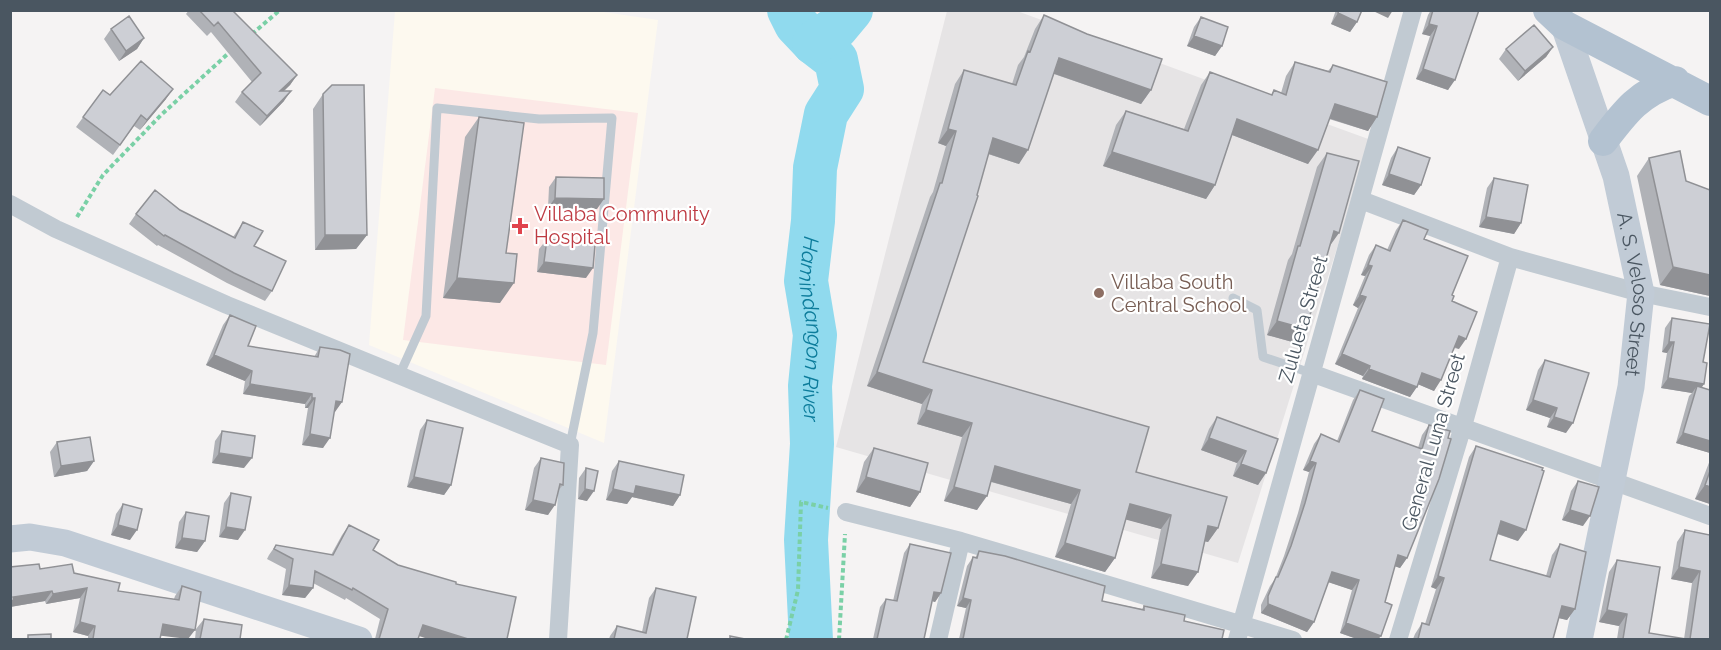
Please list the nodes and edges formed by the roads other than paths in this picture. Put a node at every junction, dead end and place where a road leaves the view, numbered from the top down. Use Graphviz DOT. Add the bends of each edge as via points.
graph roads {
  1 [pos="1413,10"];
  2 [pos="1556,18"];
  3 [pos="1675,81"];
  4 [pos="1710,101"];
  5 [pos="1603,141"];
  6 [pos="1361,200"];
  7 [pos="10,204"];
  8 [pos="1509,257"];
  9 [pos="1641,293"];
  10 [pos="1233,298"];
  11 [pos="1710,308"];
  12 [pos="1311,373"];
  13 [pos="399,376"];
  14 [pos="1463,426"];
  15 [pos="570,445"];
  16 [pos="1612,481"];
  17 [pos="839,511"];
  18 [pos="1710,516"];
  19 [pos="10,539"];
  20 [pos="961,541"];
  21 [pos="1239,632"];
  22 [pos="358,639"];
  23 [pos="558,639"];
  24 [pos="938,639"];
  25 [pos="1293,639"];
  26 [pos="1398,639"];
  27 [pos="1579,639"];
  1 -- 6 [label="street, Zulueta Street"];
  2 -- 3 [label="main road"];
  2 -- 5 [label="street, A. S. Veloso Street"];
  3 -- 4 [label="main road"];
  3 -- 5 [label="main road" via="1654,88 1625,112"];
  5 -- 9 [label="street, A. S. Veloso Street" via="1616,176"];
  6 -- 8 [label="street"];
  6 -- 12 [label="street, Zulueta Street"];
  7 -- 13 [label="street" via="227,305"];
  8 -- 9 [label="street"];
  8 -- 14 [label="street, General Luna Street"];
  9 -- 11 [label="street"];
  9 -- 16 [label="street, A. S. Veloso Street" via="1631,387"];
  10 -- 12 [label="lane" via="1257,310 1263,357"];
  12 -- 14 [label="street"];
  12 -- 21 [label="street, Zulueta Street"];
  13 -- 15 [label="street"];
  13 -- 15 [label="lane" via="426,316 437,108 539,119 612,118 593,333"];
  14 -- 16 [label="street"];
  14 -- 26 [label="street, General Luna Street"];
  15 -- 23 [label="street"];
  16 -- 18 [label="street"];
  16 -- 27 [label="street, A. S. Veloso Street"];
  17 -- 20 [label="street"];
  19 -- 22 [label="street" via="30,537 65,543"];
  20 -- 21 [label="street"];
  20 -- 24 [label="street"];
  21 -- 25 [label="street"];
}
